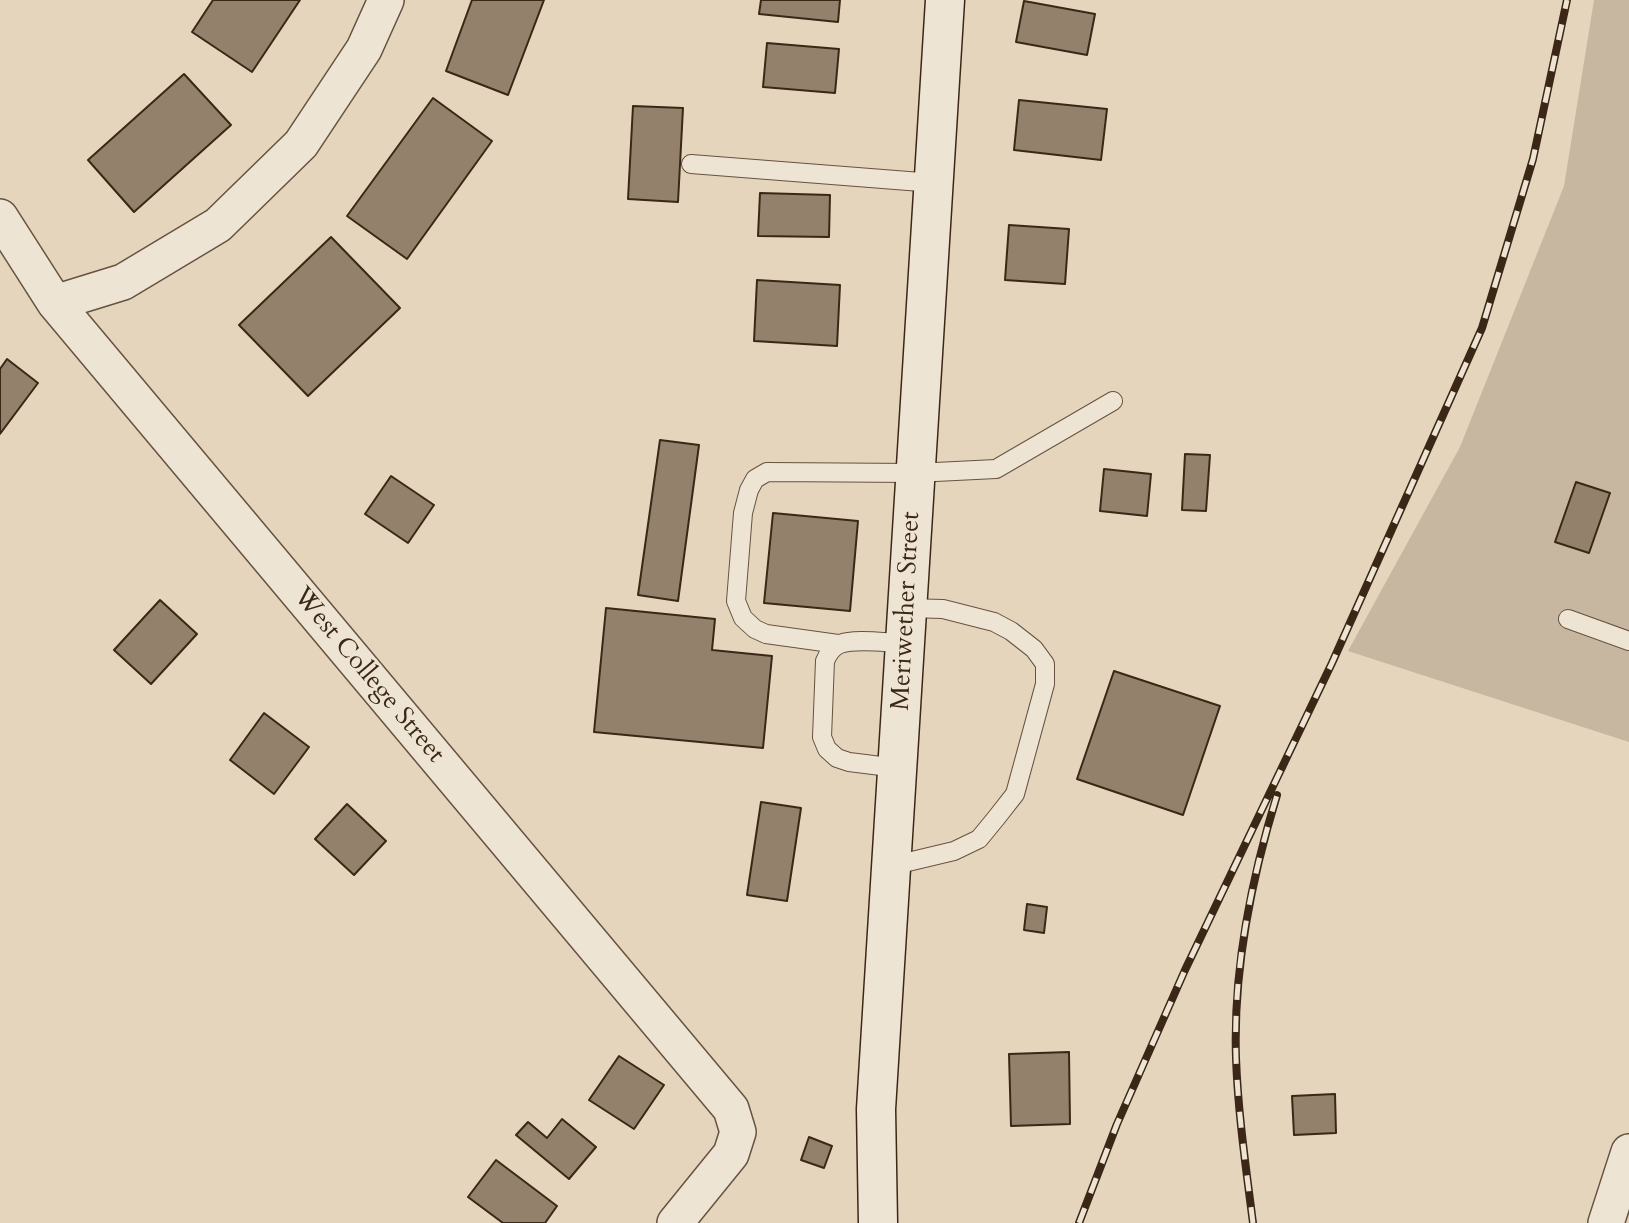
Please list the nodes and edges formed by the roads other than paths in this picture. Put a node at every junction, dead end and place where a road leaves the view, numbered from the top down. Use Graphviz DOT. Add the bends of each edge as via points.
graph roads {
  1 [pos="386,0"];
  2 [pos="945,0"];
  3 [pos="691,164"];
  4 [pos="934,183"];
  5 [pos="0,219"];
  6 [pos="55,303"];
  7 [pos="1113,401"];
  8 [pos="915,473"];
  9 [pos="1569,619"];
  10 [pos="906,626"];
  11 [pos="1629,641"];
  12 [pos="838,644"];
  13 [pos="897,768"];
  14 [pos="891,866"];
  15 [pos="1629,1152"];
  16 [pos="675,1223"];
  17 [pos="878,1223"];
  18 [pos="1606,1223"];
  1 -- 6 [label="street" via="364,49 301,144 218,225 123,282"];
  2 -- 4 [label="street, Meriwether Street"];
  3 -- 4 [label="lane"];
  4 -- 8 [label="street, Meriwether Street"];
  5 -- 6 [label="street, West College Street"];
  6 -- 16 [label="street, West College Street" via="731,1109 738,1132 731,1154"];
  7 -- 8 [label="lane" via="996,469"];
  8 -- 10 [label="street, Meriwether Street"];
  8 -- 12 [label="lane" via="768,472 749,489 736,601 743,618 766,634"];
  9 -- 11 [label="lane"];
  10 -- 12 [label="lane"];
  10 -- 13 [label="street, Meriwether Street"];
  10 -- 14 [label="lane" via="943,609 994,622 1034,649 1045,664 1045,684 1014,794 979,839 954,852"];
  12 -- 13 [label="lane" via="825,661 822,737 827,749 849,762"];
  13 -- 14 [label="street, Meriwether Street"];
  14 -- 17 [label="street, Meriwether Street" via="876,1109"];
  15 -- 18 [label="street"];
}
